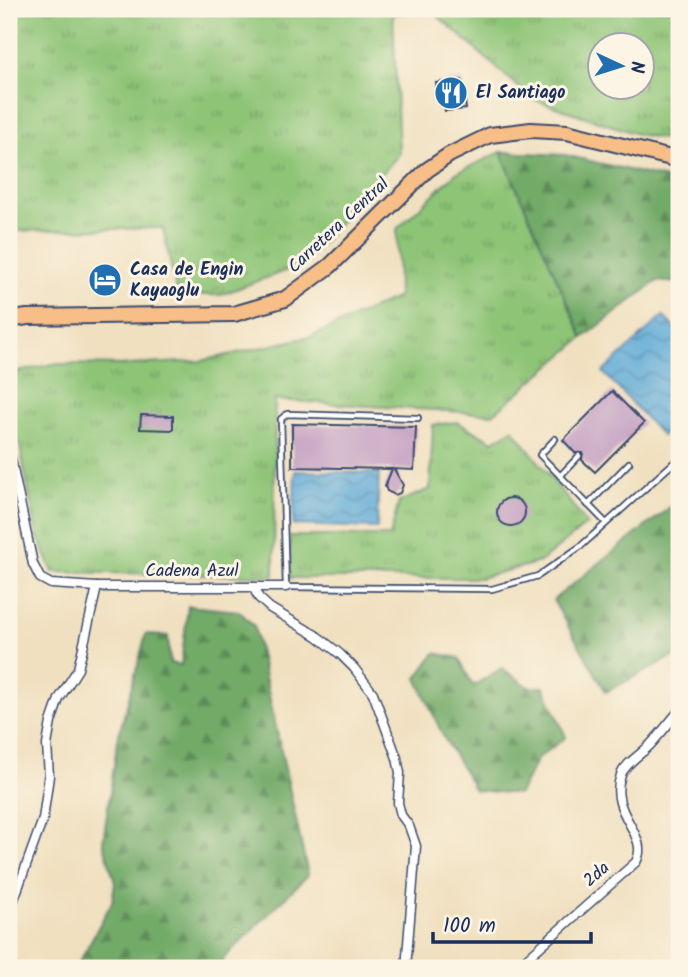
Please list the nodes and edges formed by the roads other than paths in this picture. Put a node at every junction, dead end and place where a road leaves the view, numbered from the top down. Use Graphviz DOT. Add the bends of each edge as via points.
graph roads {
  1 [pos="679,160"];
  2 [pos="9,320"];
  3 [pos="418,418"];
  4 [pos="555,439"];
  5 [pos="9,450"];
  6 [pos="579,456"];
  7 [pos="679,458"];
  8 [pos="629,463"];
  9 [pos="560,476"];
  10 [pos="588,505"];
  11 [pos="606,523"];
  12 [pos="97,587"];
  13 [pos="253,587"];
  14 [pos="286,587"];
  15 [pos="679,711"];
  16 [pos="9,913"];
  17 [pos="406,968"];
  18 [pos="516,968"];
  1 -- 2 [label="main road, Carretera Central" via="567,132 490,135 427,170 330,266 285,299 234,314"];
  3 -- 14 [label="lane" via="287,414 281,419"];
  4 -- 9 [label="lane" via="540,455"];
  5 -- 12 [label="street, Cadena Azul" via="33,565 40,578 51,584"];
  6 -- 9 [label="lane"];
  7 -- 11 [label="lane"];
  8 -- 10 [label="lane"];
  9 -- 10 [label="lane"];
  10 -- 11 [label="lane"];
  11 -- 14 [label="lane" via="538,576 492,589"];
  12 -- 13 [label="street, Cadena Azul"];
  12 -- 16 [label="street" via="78,668 51,722 43,819"];
  13 -- 14 [label="street, Cadena Azul"];
  13 -- 17 [label="street" via="270,608 340,654 373,692 397,758 401,815 416,846"];
  15 -- 18 [label="street, 2da" via="622,772 617,789 619,806 638,841 636,862"];
}
